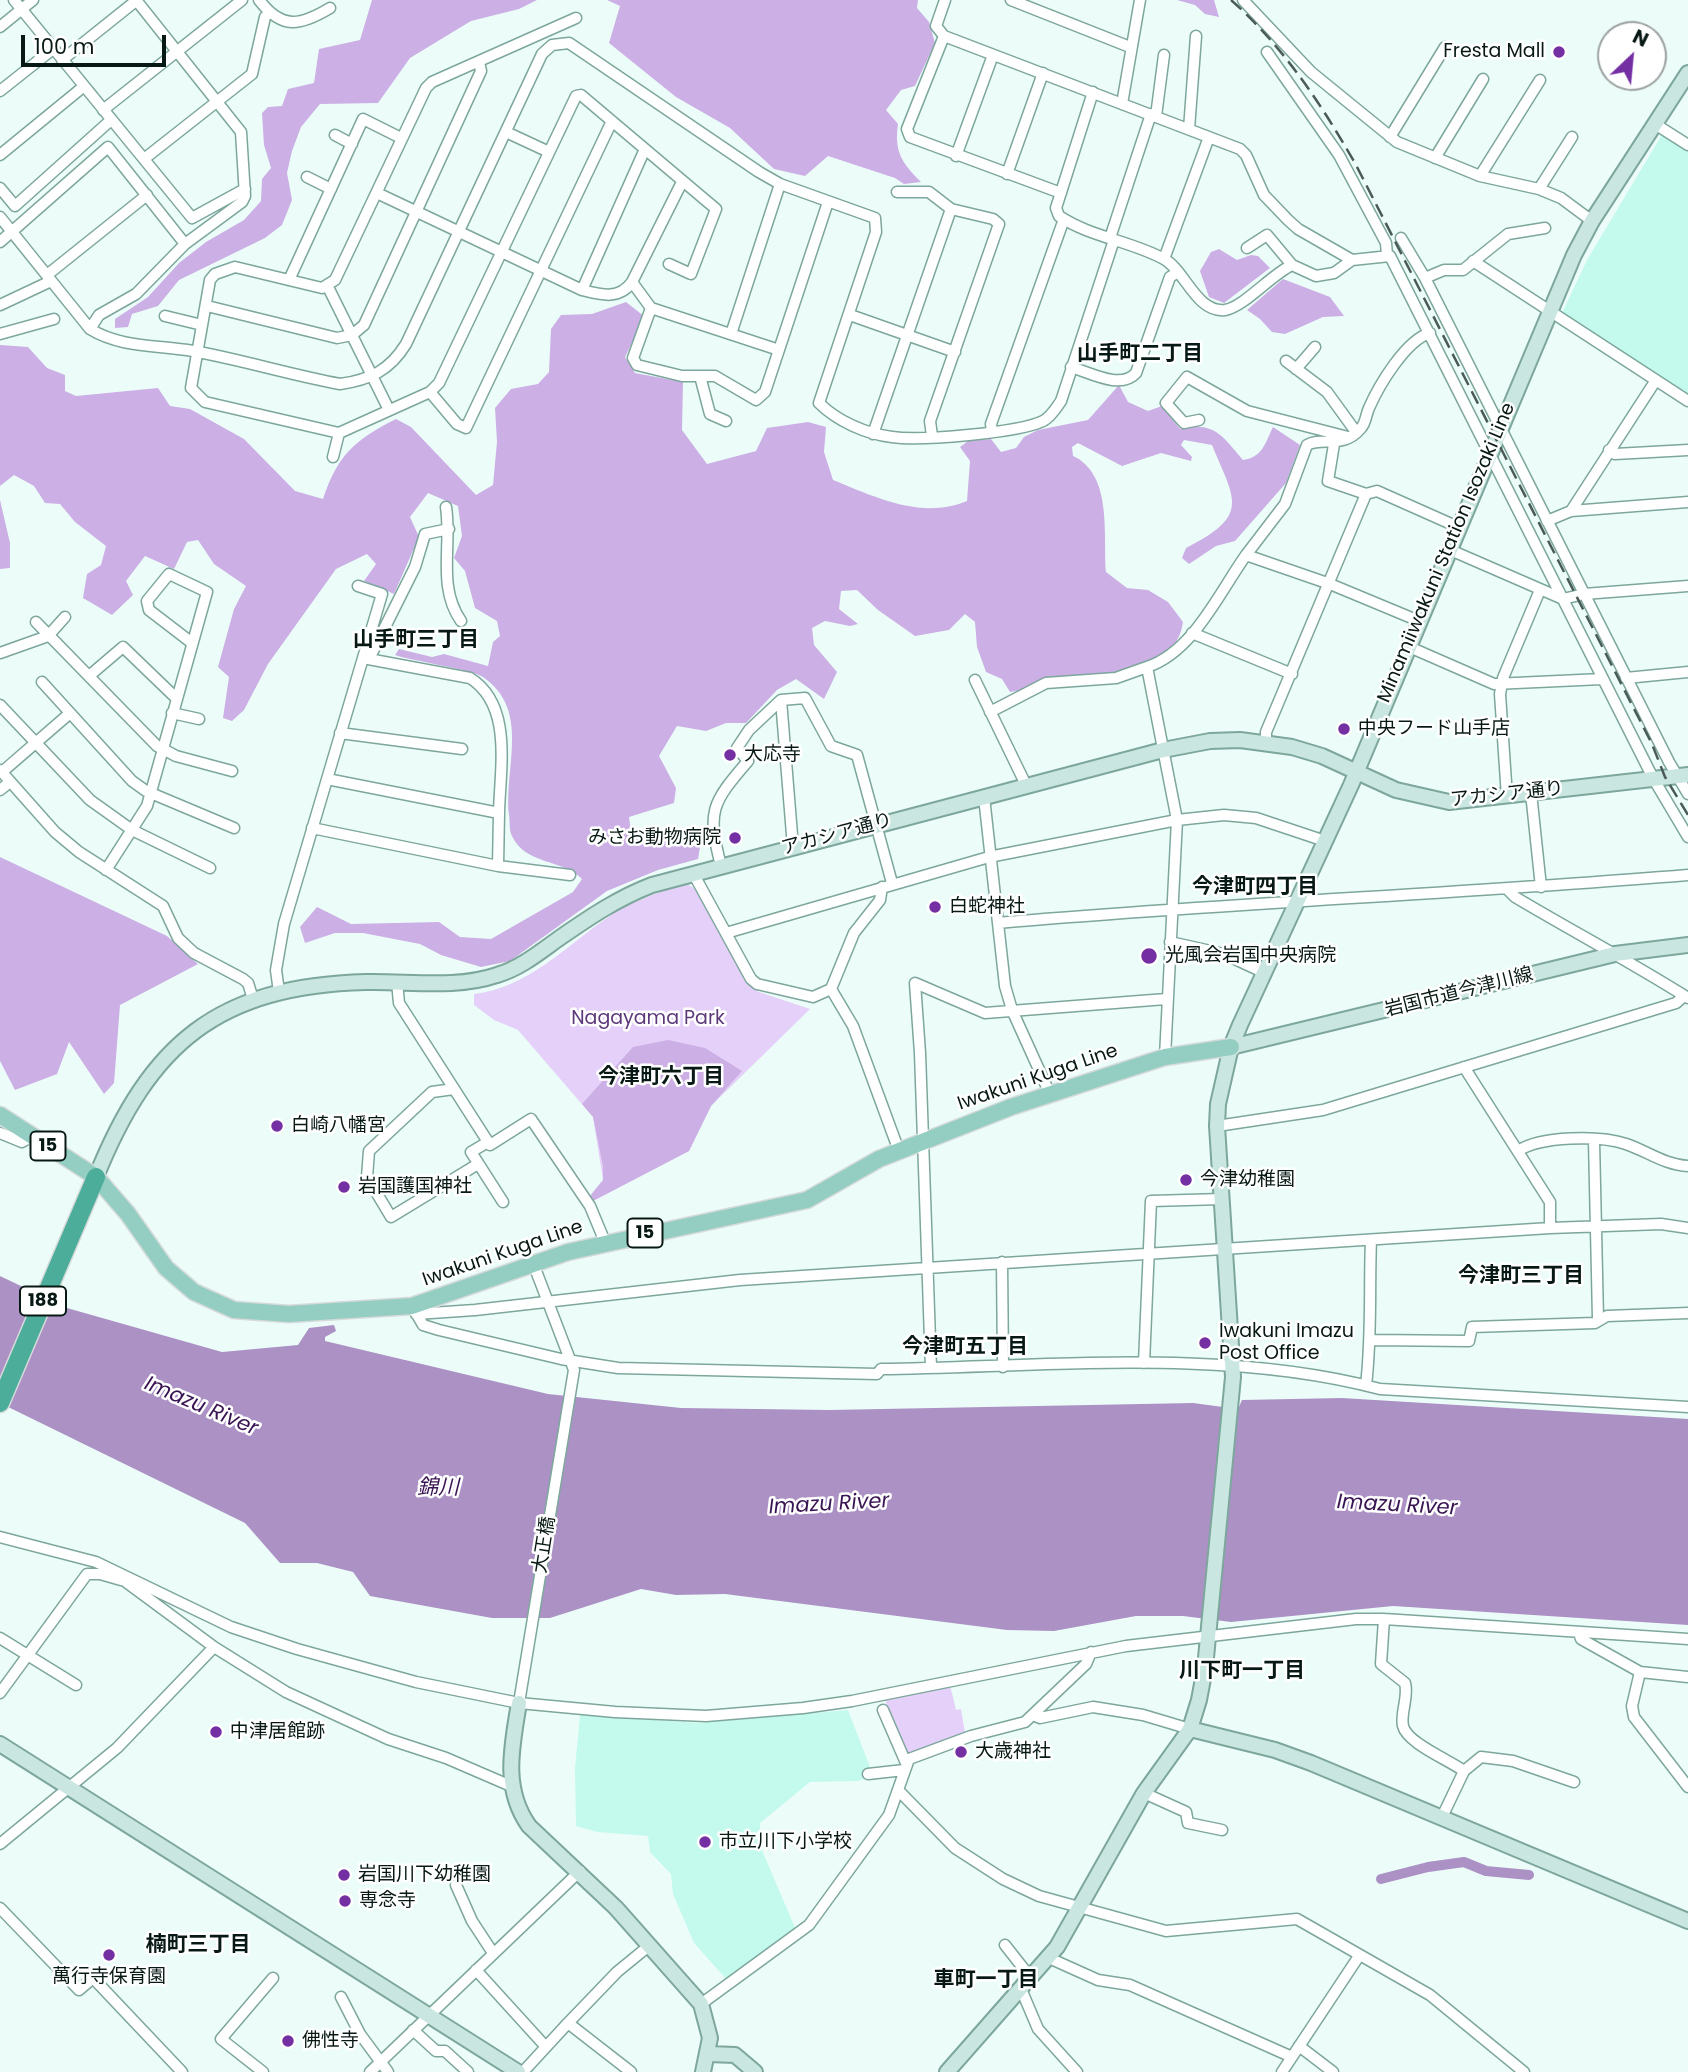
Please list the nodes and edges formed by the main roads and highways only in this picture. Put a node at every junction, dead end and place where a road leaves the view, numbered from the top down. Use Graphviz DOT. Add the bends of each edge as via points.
graph roads {
  1 [pos="1231,1047"];
  2 [pos="0,1115"];
  3 [pos="96,1177"];
  4 [pos="0,1403"];
  1 -- 3 [label="main road, Iwakuni Kuga Line / 15" via="1165,1057 1050,1094 898,1152 807,1200 605,1242 533,1263 414,1310 254,1314 217,1304 176,1279"];
  2 -- 3 [label="main road, Iwakuni Kuga Line / 15"];
  3 -- 4 [label="highway, 188"];
}
